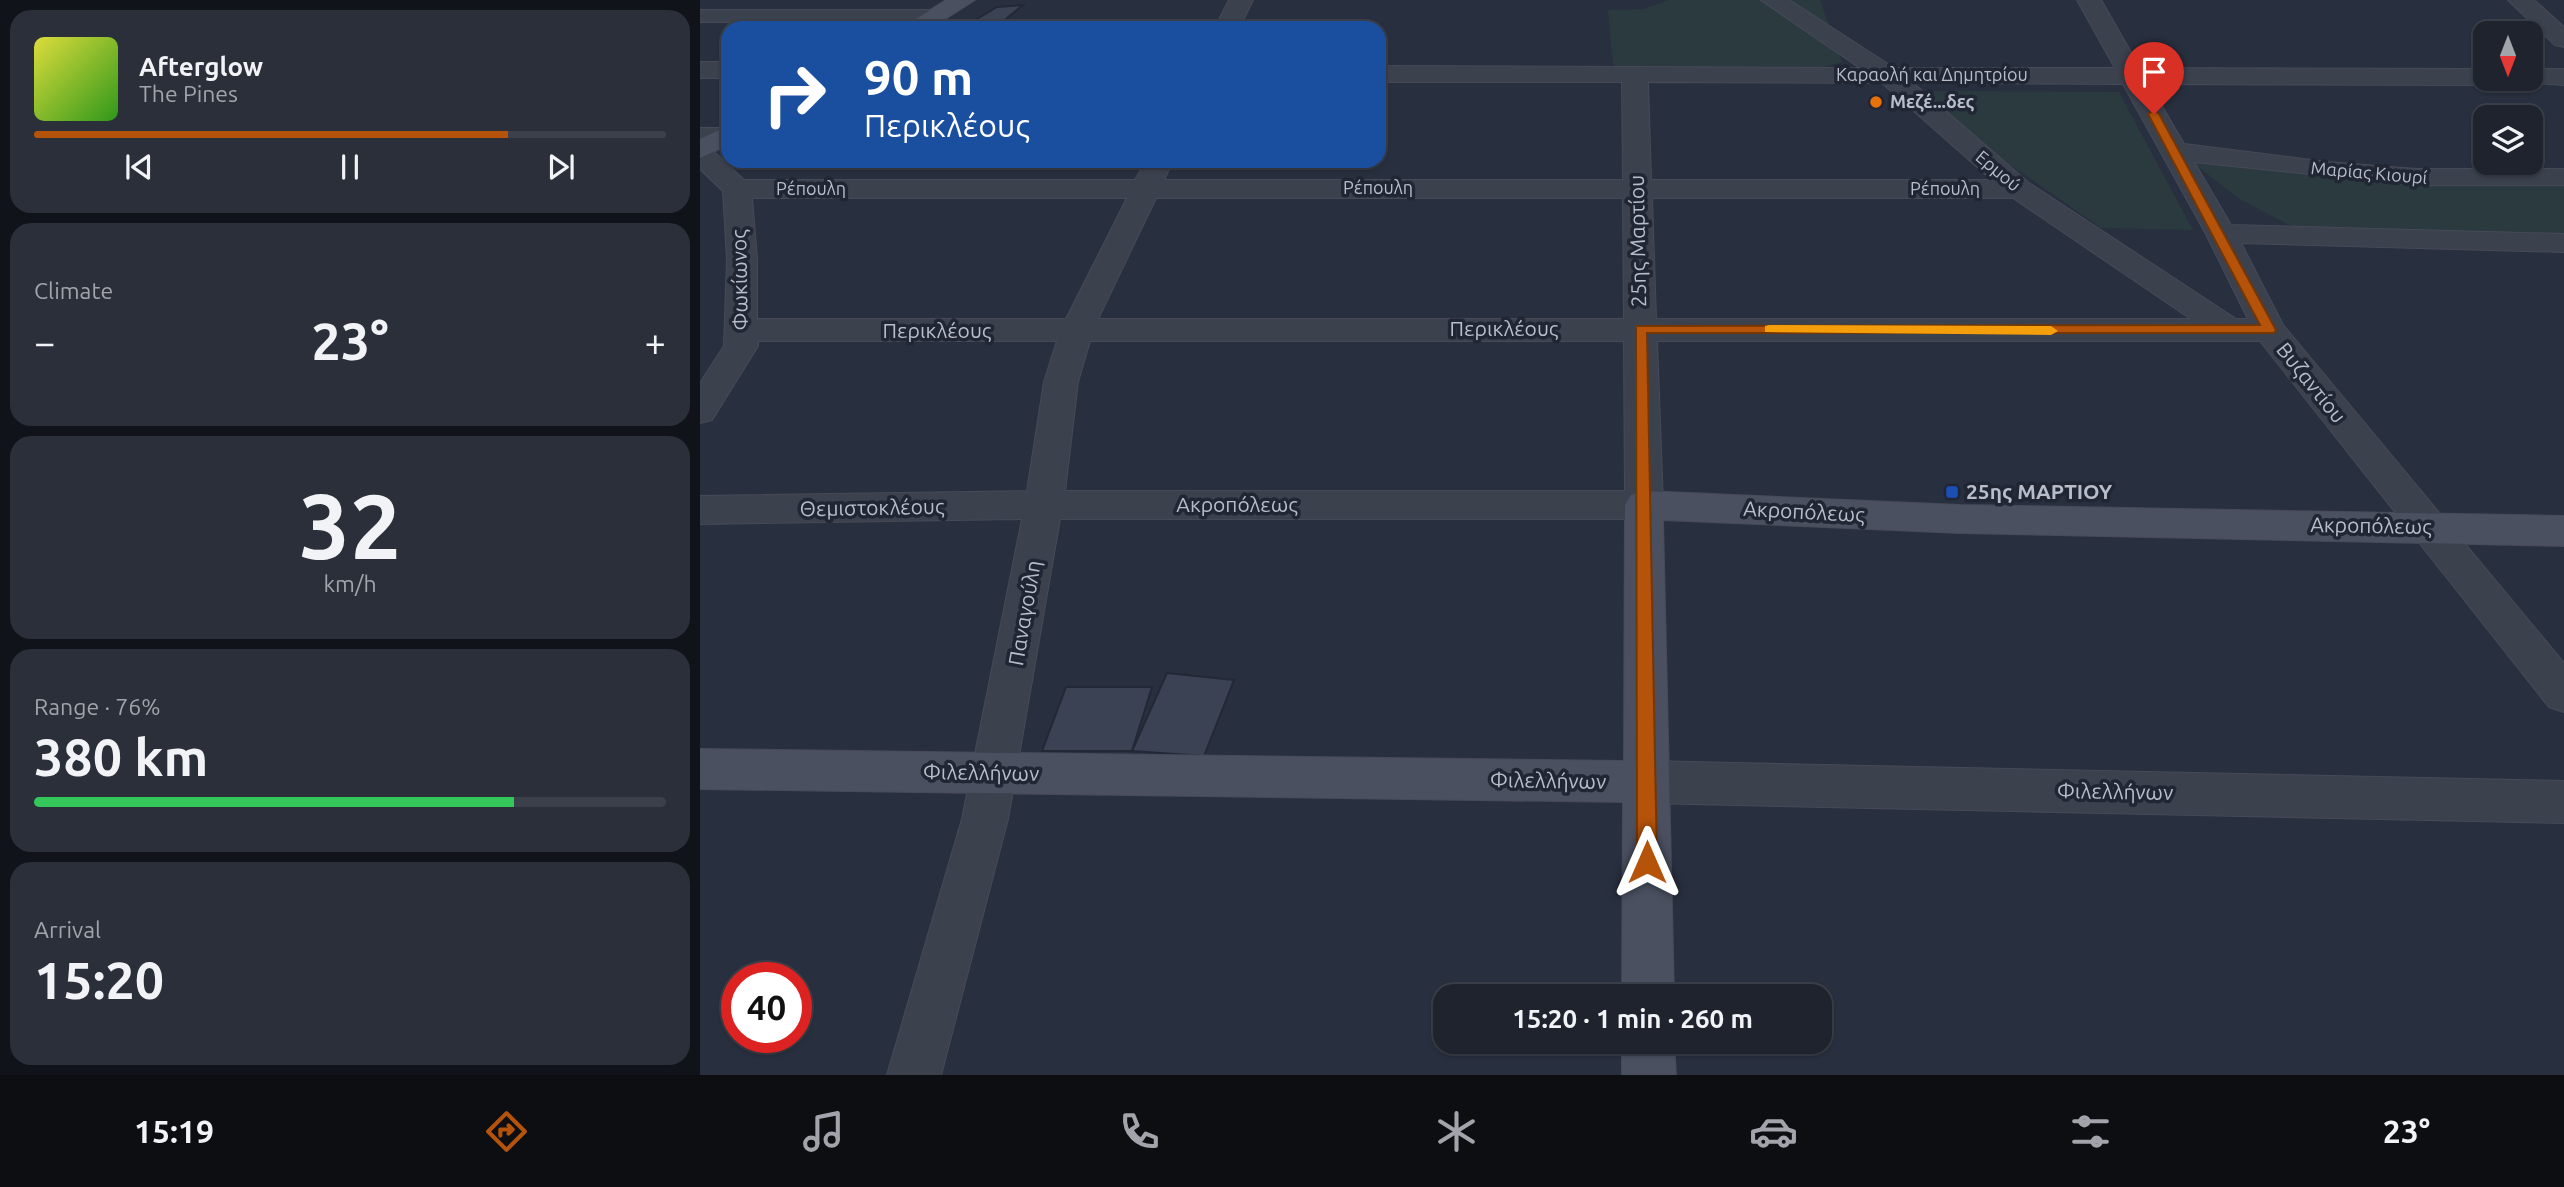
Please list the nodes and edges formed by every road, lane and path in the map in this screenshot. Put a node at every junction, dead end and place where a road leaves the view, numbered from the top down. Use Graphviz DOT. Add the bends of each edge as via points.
graph roads {
  1 [pos="963,0"];
  2 [pos="1241,0"];
  3 [pos="1773,0"];
  4 [pos="2089,0"];
  5 [pos="2520,0"];
  6 [pos="700,16"];
  7 [pos="888,21"];
  8 [pos="927,21"];
  9 [pos="1230,21"];
  10 [pos="2564,40"];
  11 [pos="700,70"];
  12 [pos="721,70"];
  13 [pos="1386,74"];
  14 [pos="1635,75"];
  15 [pos="1888,75"];
  16 [pos="2133,76"];
  17 [pos="2473,77"];
  18 [pos="2543,77"];
  19 [pos="2564,77"];
  20 [pos="700,134"];
  21 [pos="721,134"];
  22 [pos="721,138"];
  23 [pos="2175,151"];
  24 [pos="700,152"];
  25 [pos="1153,174"];
  26 [pos="2564,177"];
  27 [pos="1637,188"];
  28 [pos="737,190"];
  29 [pos="2018,190"];
  30 [pos="2221,234"];
  31 [pos="2564,243"];
  32 [pos="1640,329"];
  33 [pos="740,330"];
  34 [pos="2269,330"];
  35 [pos="1076,332"];
  36 [pos="2232,332"];
  37 [pos="702,407"];
  38 [pos="1044,505"];
  39 [pos="1644,505"];
  40 [pos="700,510"];
  41 [pos="2431,527"];
  42 [pos="2564,531"];
  43 [pos="2564,694"];
  44 [pos="700,769"];
  45 [pos="1646,782"];
  46 [pos="990,796"];
  47 [pos="2564,802"];
  48 [pos="1648,984"];
  49 [pos="1648,1054"];
  50 [pos="914,1075"];
  51 [pos="1649,1075"];
  1 -- 8 [label="street"];
  2 -- 9 [label="street"];
  3 -- 15 [label="street, Ερμού"];
  4 -- 16 [label="street, Βυζαντίου"];
  5 -- 10 [label="street"];
  6 -- 7 [label="lane"];
  11 -- 12 [label="street"];
  13 -- 14 [label="street, Καραολή και Δημητρίου"];
  14 -- 15 [label="street, Καραολή και Δημητρίου"];
  14 -- 27 [label="street, 25ης Μαρτίου"];
  15 -- 16 [label="street, Καραολή και Δημητρίου"];
  15 -- 29 [label="street, Ερμού"];
  16 -- 17 [label="street, Καραολή και Δημητρίου"];
  16 -- 23 [label="street, Βυζαντίου"];
  18 -- 19 [label="street"];
  20 -- 21 [label="lane"];
  22 -- 24 [label="street"];
  23 -- 26 [label="street, Μαρίας Κιουρί" via="2416,177"];
  23 -- 30 [label="street, Βυζαντίου"];
  24 -- 28 [label="street"];
  25 -- 27 [label="street, Ρέπουλη"];
  25 -- 28 [label="street, Ρέπουλη"];
  25 -- 35 [label="street, Παναγούλη"];
  27 -- 29 [label="street, Ρέπουλη"];
  27 -- 32 [label="street, 25ης Μαρτίου"];
  28 -- 33 [label="street, Φωκίωνος" via="742,259"];
  29 -- 36 [label="street, Ερμού"];
  30 -- 31 [label="street"];
  30 -- 34 [label="street, Βυζαντίου"];
  32 -- 35 [label="street, Περικλέους"];
  32 -- 36 [label="street, Περικλέους"];
  32 -- 39 [label="street, 25ης Μαρτίου"];
  33 -- 35 [label="street, Περικλέους"];
  33 -- 37 [label="street, Φωκίωνος" via="741,346"];
  34 -- 36 [label="street, Περικλέους"];
  34 -- 41 [label="street, Βυζαντίου"];
  35 -- 38 [label="street, Παναγούλη" via="1061,382"];
  38 -- 39 [label="street, Ακροπόλεως"];
  38 -- 40 [label="street, Θεμιστοκλέους"];
  38 -- 46 [label="street, Παναγούλη"];
  39 -- 41 [label="street, Ακροπόλεως" via="1960,519"];
  39 -- 45 [label="street, 25ης Μαρτίου"];
  41 -- 42 [label="street, Ακροπόλεως"];
  41 -- 43 [label="street, Βυζαντίου"];
  44 -- 46 [label="street, Φιλελλήνων"];
  45 -- 46 [label="street, Φιλελλήνων"];
  45 -- 47 [label="street, Φιλελλήνων"];
  45 -- 48 [label="street, 25ης Μαρτίου"];
  46 -- 50 [label="street, Παναγούλη"];
  49 -- 51 [label="street"];
}
